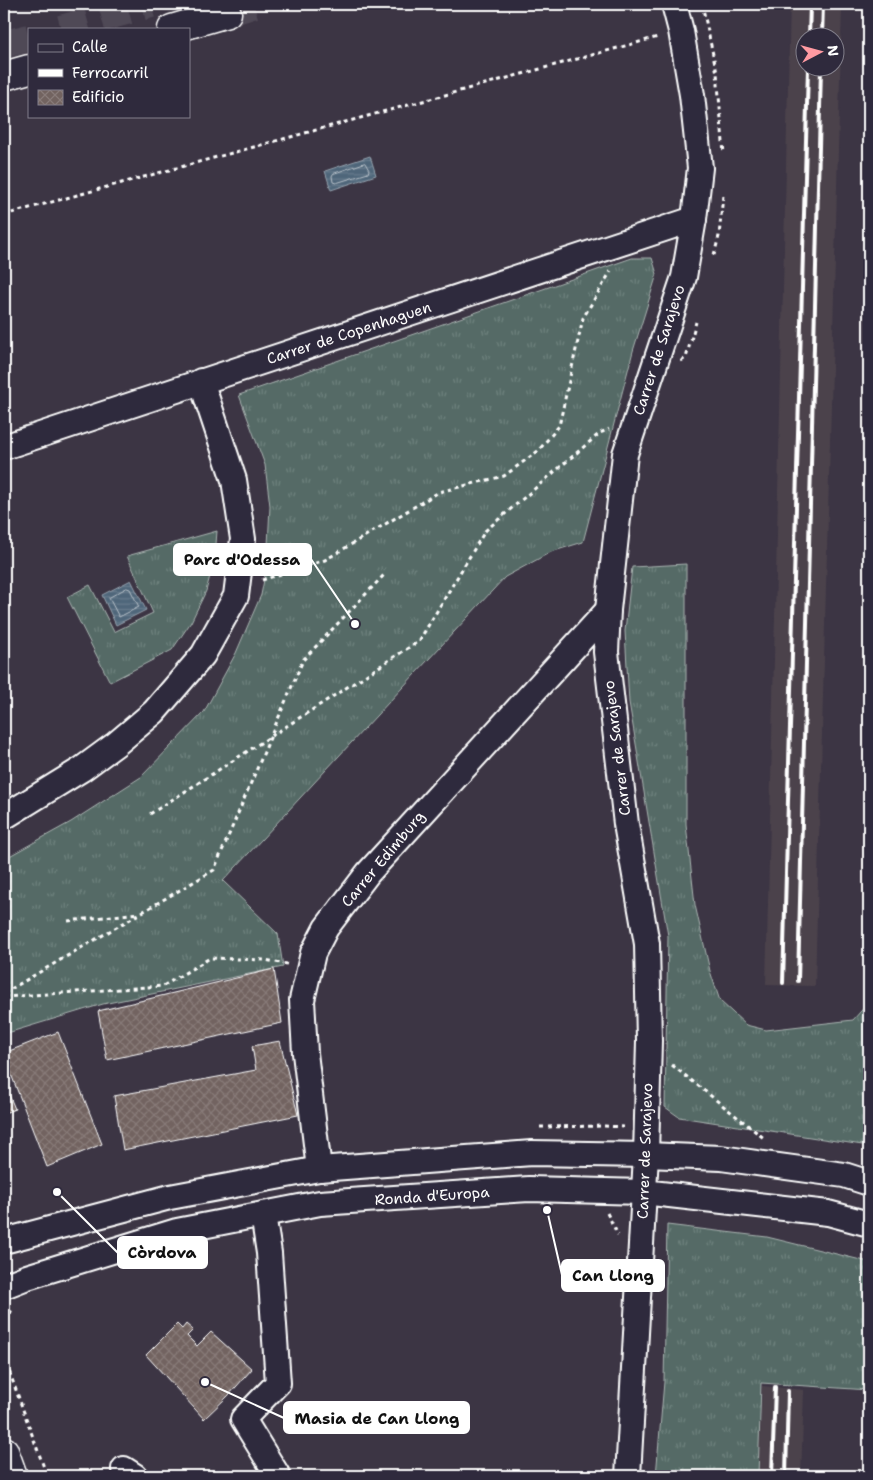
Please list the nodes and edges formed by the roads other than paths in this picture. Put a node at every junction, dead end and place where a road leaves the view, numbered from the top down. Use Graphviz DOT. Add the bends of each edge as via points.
graph roads {
  1 [pos="674,4"];
  2 [pos="227,13"];
  3 [pos="175,28"];
  4 [pos="28,69"];
  5 [pos="4,76"];
  6 [pos="694,219"];
  7 [pos="201,382"];
  8 [pos="4,447"];
  9 [pos="608,610"];
  10 [pos="4,817"];
  11 [pos="646,1154"];
  12 [pos="319,1169"];
  13 [pos="869,1183"];
  14 [pos="643,1192"];
  15 [pos="263,1214"];
  16 [pos="869,1224"];
  17 [pos="4,1241"];
  18 [pos="4,1286"];
  19 [pos="4,1451"];
  20 [pos="13,1476"];
  21 [pos="278,1476"];
  22 [pos="628,1476"];
  1 -- 6 [label="street, Carrer de Sarajevo" via="692,95 700,168"];
  2 -- 3 [label="main road"];
  4 -- 5 [label="main road"];
  6 -- 7 [label="street, Carrer de Copenhaguen"];
  6 -- 9 [label="street, Carrer de Sarajevo" via="684,277 625,454"];
  7 -- 8 [label="street, Carrer de Copenhaguen"];
  7 -- 10 [label="street" via="234,480 243,539 236,596 204,655 154,712 82,769"];
  9 -- 11 [label="street, Carrer de Sarajevo" via="606,652 626,824 647,944"];
  9 -- 12 [label="street, Carrer Edimburg" via="368,873 326,928 313,953 302,1000"];
  11 -- 12 [label="street" via="532,1153"];
  11 -- 13 [label="street" via="721,1158 844,1176"];
  11 -- 14 [label="street, Carrer de Sarajevo"];
  12 -- 17 [label="street" via="170,1197"];
  14 -- 15 [label="street, Ronda d'Europa" via="529,1189 320,1203"];
  14 -- 16 [label="street, Ronda d'Europa" via="828,1213"];
  14 -- 22 [label="street, Carrer de Sarajevo"];
  15 -- 18 [label="street, Ronda d'Europa" via="177,1231"];
  15 -- 21 [label="street" via="269,1253 278,1383 243,1419"];
  19 -- 20 [label="main road"];
}
